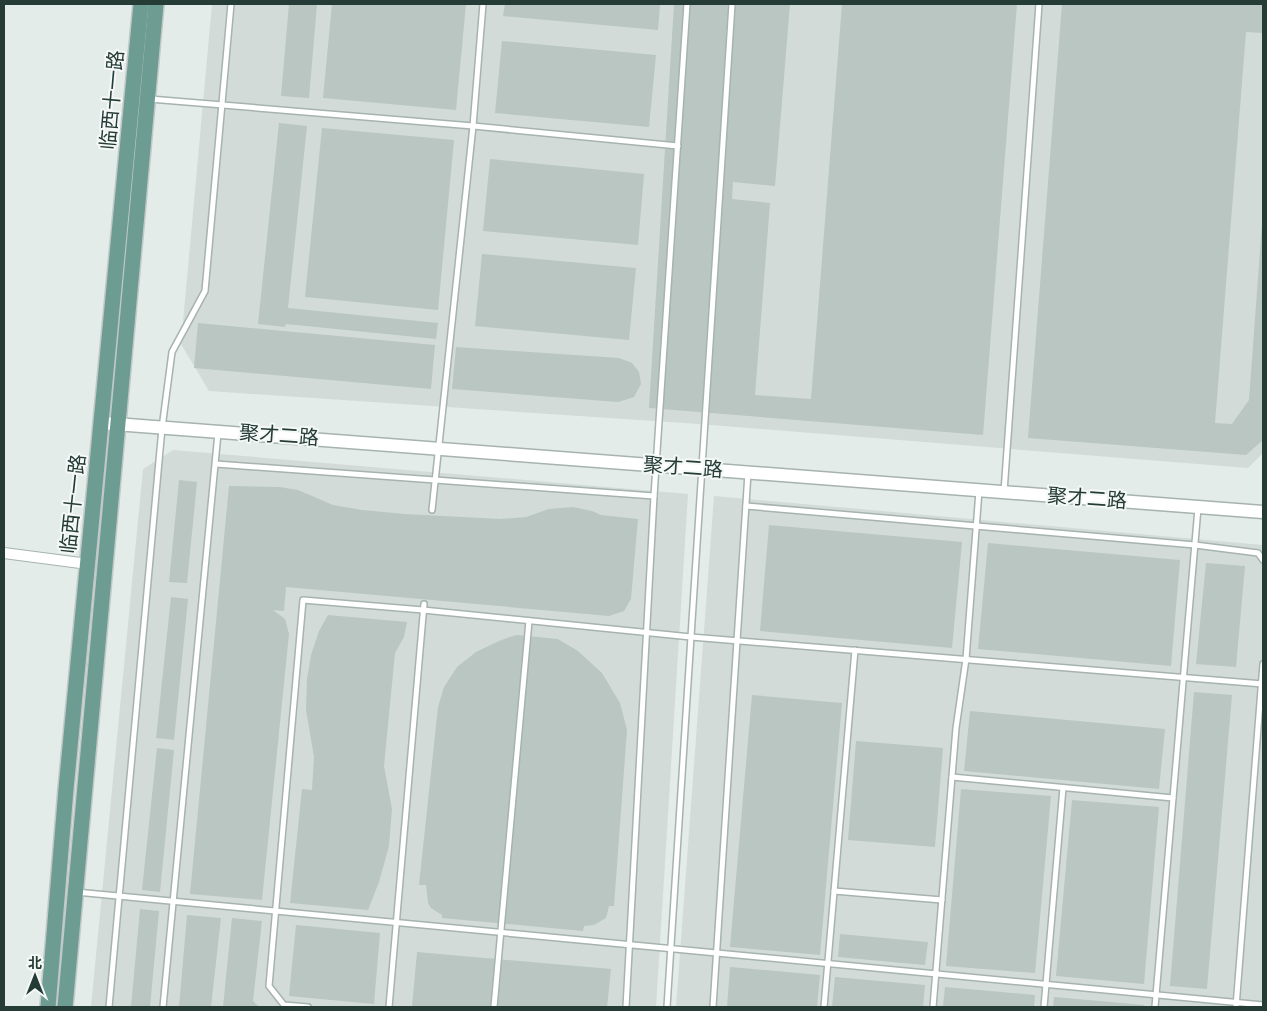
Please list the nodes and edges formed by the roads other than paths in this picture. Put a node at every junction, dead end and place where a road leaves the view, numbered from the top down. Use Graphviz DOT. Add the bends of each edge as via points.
graph roads {
  1 [pos="141,4"];
  2 [pos="156,4"];
  3 [pos="231,4"];
  4 [pos="483,4"];
  5 [pos="687,4"];
  6 [pos="732,4"];
  7 [pos="1039,4"];
  8 [pos="147,99"];
  9 [pos="222,106"];
  10 [pos="473,126"];
  11 [pos="678,146"];
  12 [pos="102,423"];
  13 [pos="118,424"];
  14 [pos="162,428"];
  15 [pos="219,432"];
  16 [pos="437,449"];
  17 [pos="216,464"];
  18 [pos="656,466"];
  19 [pos="702,469"];
  20 [pos="748,473"];
  21 [pos="434,480"];
  22 [pos="979,491"];
  23 [pos="1004,492"];
  24 [pos="654,496"];
  25 [pos="746,506"];
  26 [pos="1198,508"];
  27 [pos="432,510"];
  28 [pos="1263,512"];
  29 [pos="977,526"];
  30 [pos="1195,545"];
  31 [pos="4,552"];
  32 [pos="1263,560"];
  33 [pos="88,564"];
  34 [pos="423,607"];
  35 [pos="529,621"];
  36 [pos="646,633"];
  37 [pos="691,637"];
  38 [pos="736,641"];
  39 [pos="855,650"];
  40 [pos="966,660"];
  41 [pos="1263,664"];
  42 [pos="1184,677"];
  43 [pos="1262,684"];
  44 [pos="952,777"];
  45 [pos="1063,788"];
  46 [pos="1173,798"];
  47 [pos="834,891"];
  48 [pos="76,892"];
  49 [pos="119,897"];
  50 [pos="942,900"];
  51 [pos="173,902"];
  52 [pos="276,912"];
  53 [pos="397,923"];
  54 [pos="500,932"];
  55 [pos="629,944"];
  56 [pos="671,948"];
  57 [pos="716,953"];
  58 [pos="828,963"];
  59 [pos="936,974"];
  60 [pos="1045,984"];
  61 [pos="1156,995"];
  62 [pos="1236,1005"];
  63 [pos="1263,1005"];
  64 [pos="48,1007"];
  65 [pos="65,1007"];
  66 [pos="109,1007"];
  67 [pos="163,1007"];
  68 [pos="308,1007"];
  69 [pos="388,1007"];
  70 [pos="494,1007"];
  71 [pos="626,1007"];
  72 [pos="667,1007"];
  73 [pos="713,1007"];
  74 [pos="824,1007"];
  75 [pos="933,1007"];
  76 [pos="1044,1007"];
  77 [pos="1154,1007"];
  1 -- 12 [label="main road, 临西十一路"];
  2 -- 8 [label="main road, 临西十一路"];
  3 -- 9 [label="lane"];
  4 -- 10 [label="lane"];
  5 -- 11 [label="lane"];
  6 -- 19 [label="lane"];
  7 -- 23 [label="lane"];
  8 -- 9 [label="lane"];
  8 -- 13 [label="main road, 临西十一路"];
  9 -- 10 [label="lane"];
  9 -- 14 [label="lane" via="205,292 172,352"];
  10 -- 11 [label="lane"];
  10 -- 16 [label="lane"];
  11 -- 18 [label="lane"];
  12 -- 13 [label="street, 聚才二路"];
  12 -- 33 [label="main road, 临西十一路"];
  13 -- 14 [label="street, 聚才二路"];
  13 -- 48 [label="main road, 临西十一路"];
  14 -- 15 [label="street, 聚才二路"];
  14 -- 49 [label="lane"];
  15 -- 16 [label="street, 聚才二路"];
  15 -- 17 [label="lane"];
  16 -- 18 [label="street, 聚才二路"];
  16 -- 21 [label="lane"];
  17 -- 21 [label="lane"];
  17 -- 51 [label="lane"];
  18 -- 19 [label="street, 聚才二路"];
  18 -- 24 [label="lane"];
  19 -- 20 [label="street, 聚才二路"];
  19 -- 37 [label="lane"];
  20 -- 22 [label="street, 聚才二路"];
  20 -- 25 [label="lane"];
  21 -- 24 [label="lane"];
  21 -- 27 [label="lane"];
  22 -- 23 [label="street, 聚才二路"];
  22 -- 29 [label="lane"];
  23 -- 26 [label="street, 聚才二路"];
  24 -- 36 [label="lane"];
  25 -- 29 [label="lane"];
  25 -- 38 [label="lane"];
  26 -- 28 [label="street, 聚才二路"];
  26 -- 30 [label="lane"];
  29 -- 30 [label="lane"];
  29 -- 40 [label="lane"];
  30 -- 32 [label="lane" via="1258,553"];
  30 -- 42 [label="lane"];
  31 -- 33 [label="street"];
  33 -- 64 [label="main road, 临西十一路"];
  34 -- 35 [label="lane"];
  34 -- 52 [label="lane" via="303,600"];
  34 -- 53 [label="lane"];
  35 -- 36 [label="lane"];
  35 -- 54 [label="lane"];
  36 -- 37 [label="lane"];
  36 -- 55 [label="lane"];
  37 -- 38 [label="lane"];
  37 -- 56 [label="lane"];
  38 -- 39 [label="lane"];
  38 -- 57 [label="lane"];
  39 -- 40 [label="lane"];
  39 -- 47 [label="lane"];
  40 -- 42 [label="lane"];
  40 -- 44 [label="lane"];
  41 -- 43 [label="lane"];
  42 -- 43 [label="lane"];
  42 -- 46 [label="lane"];
  43 -- 62 [label="lane"];
  44 -- 45 [label="lane"];
  44 -- 50 [label="lane"];
  45 -- 46 [label="lane"];
  45 -- 60 [label="lane"];
  46 -- 61 [label="lane"];
  47 -- 50 [label="lane"];
  47 -- 58 [label="lane"];
  48 -- 49 [label="lane"];
  48 -- 65 [label="main road, 临西十一路"];
  49 -- 51 [label="lane"];
  49 -- 66 [label="lane"];
  50 -- 59 [label="lane"];
  51 -- 52 [label="lane"];
  51 -- 67 [label="lane"];
  52 -- 53 [label="lane"];
  52 -- 68 [label="lane" via="269,986 284,1005"];
  53 -- 54 [label="lane"];
  53 -- 69 [label="lane"];
  54 -- 55 [label="lane"];
  54 -- 70 [label="lane"];
  55 -- 56 [label="lane"];
  55 -- 71 [label="lane"];
  56 -- 57 [label="lane"];
  56 -- 72 [label="lane"];
  57 -- 58 [label="lane"];
  57 -- 73 [label="lane"];
  58 -- 59 [label="lane"];
  58 -- 74 [label="lane"];
  59 -- 60 [label="lane"];
  59 -- 75 [label="lane"];
  60 -- 61 [label="lane"];
  60 -- 76 [label="lane"];
  61 -- 62 [label="lane"];
  61 -- 77 [label="lane"];
  62 -- 63 [label="lane"];
}
